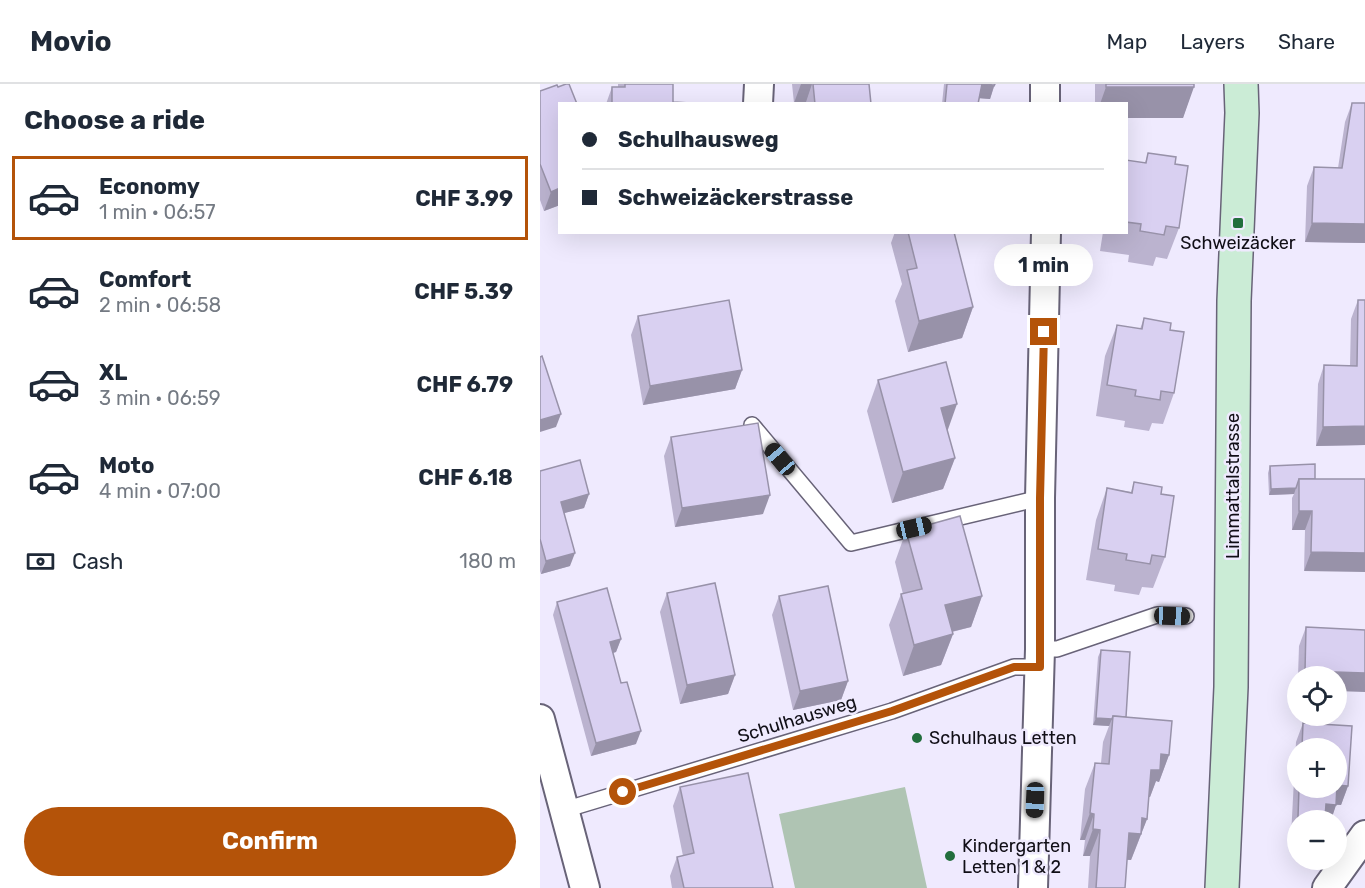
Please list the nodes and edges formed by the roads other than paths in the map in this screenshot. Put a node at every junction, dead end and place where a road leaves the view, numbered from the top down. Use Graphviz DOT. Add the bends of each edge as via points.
graph roads {
  1 [pos="759,84"];
  2 [pos="1045,84"];
  3 [pos="1240,84"];
  4 [pos="759,102"];
  5 [pos="1046,102"];
  6 [pos="1046,234"];
  7 [pos="752,425"];
  8 [pos="1040,498"];
  9 [pos="1186,616"];
  10 [pos="1040,658"];
  11 [pos="540,719"];
  12 [pos="564,810"];
  13 [pos="1365,835"];
  14 [pos="585,888"];
  15 [pos="1033,888"];
  16 [pos="1222,888"];
  17 [pos="1327,888"];
  1 -- 4 [label="street"];
  2 -- 5 [label="street"];
  3 -- 16 [label="main road, Limmattalstrasse" via="1232,623"];
  6 -- 8 [label="street"];
  7 -- 8 [label="lane" via="851,543"];
  8 -- 10 [label="street"];
  9 -- 10 [label="lane, Schulhausweg" via="1157,615"];
  10 -- 12 [label="lane, Schulhausweg" via="892,711"];
  10 -- 15 [label="street"];
  11 -- 12 [label="street"];
  12 -- 14 [label="street"];
  13 -- 17 [label="street"];
}
